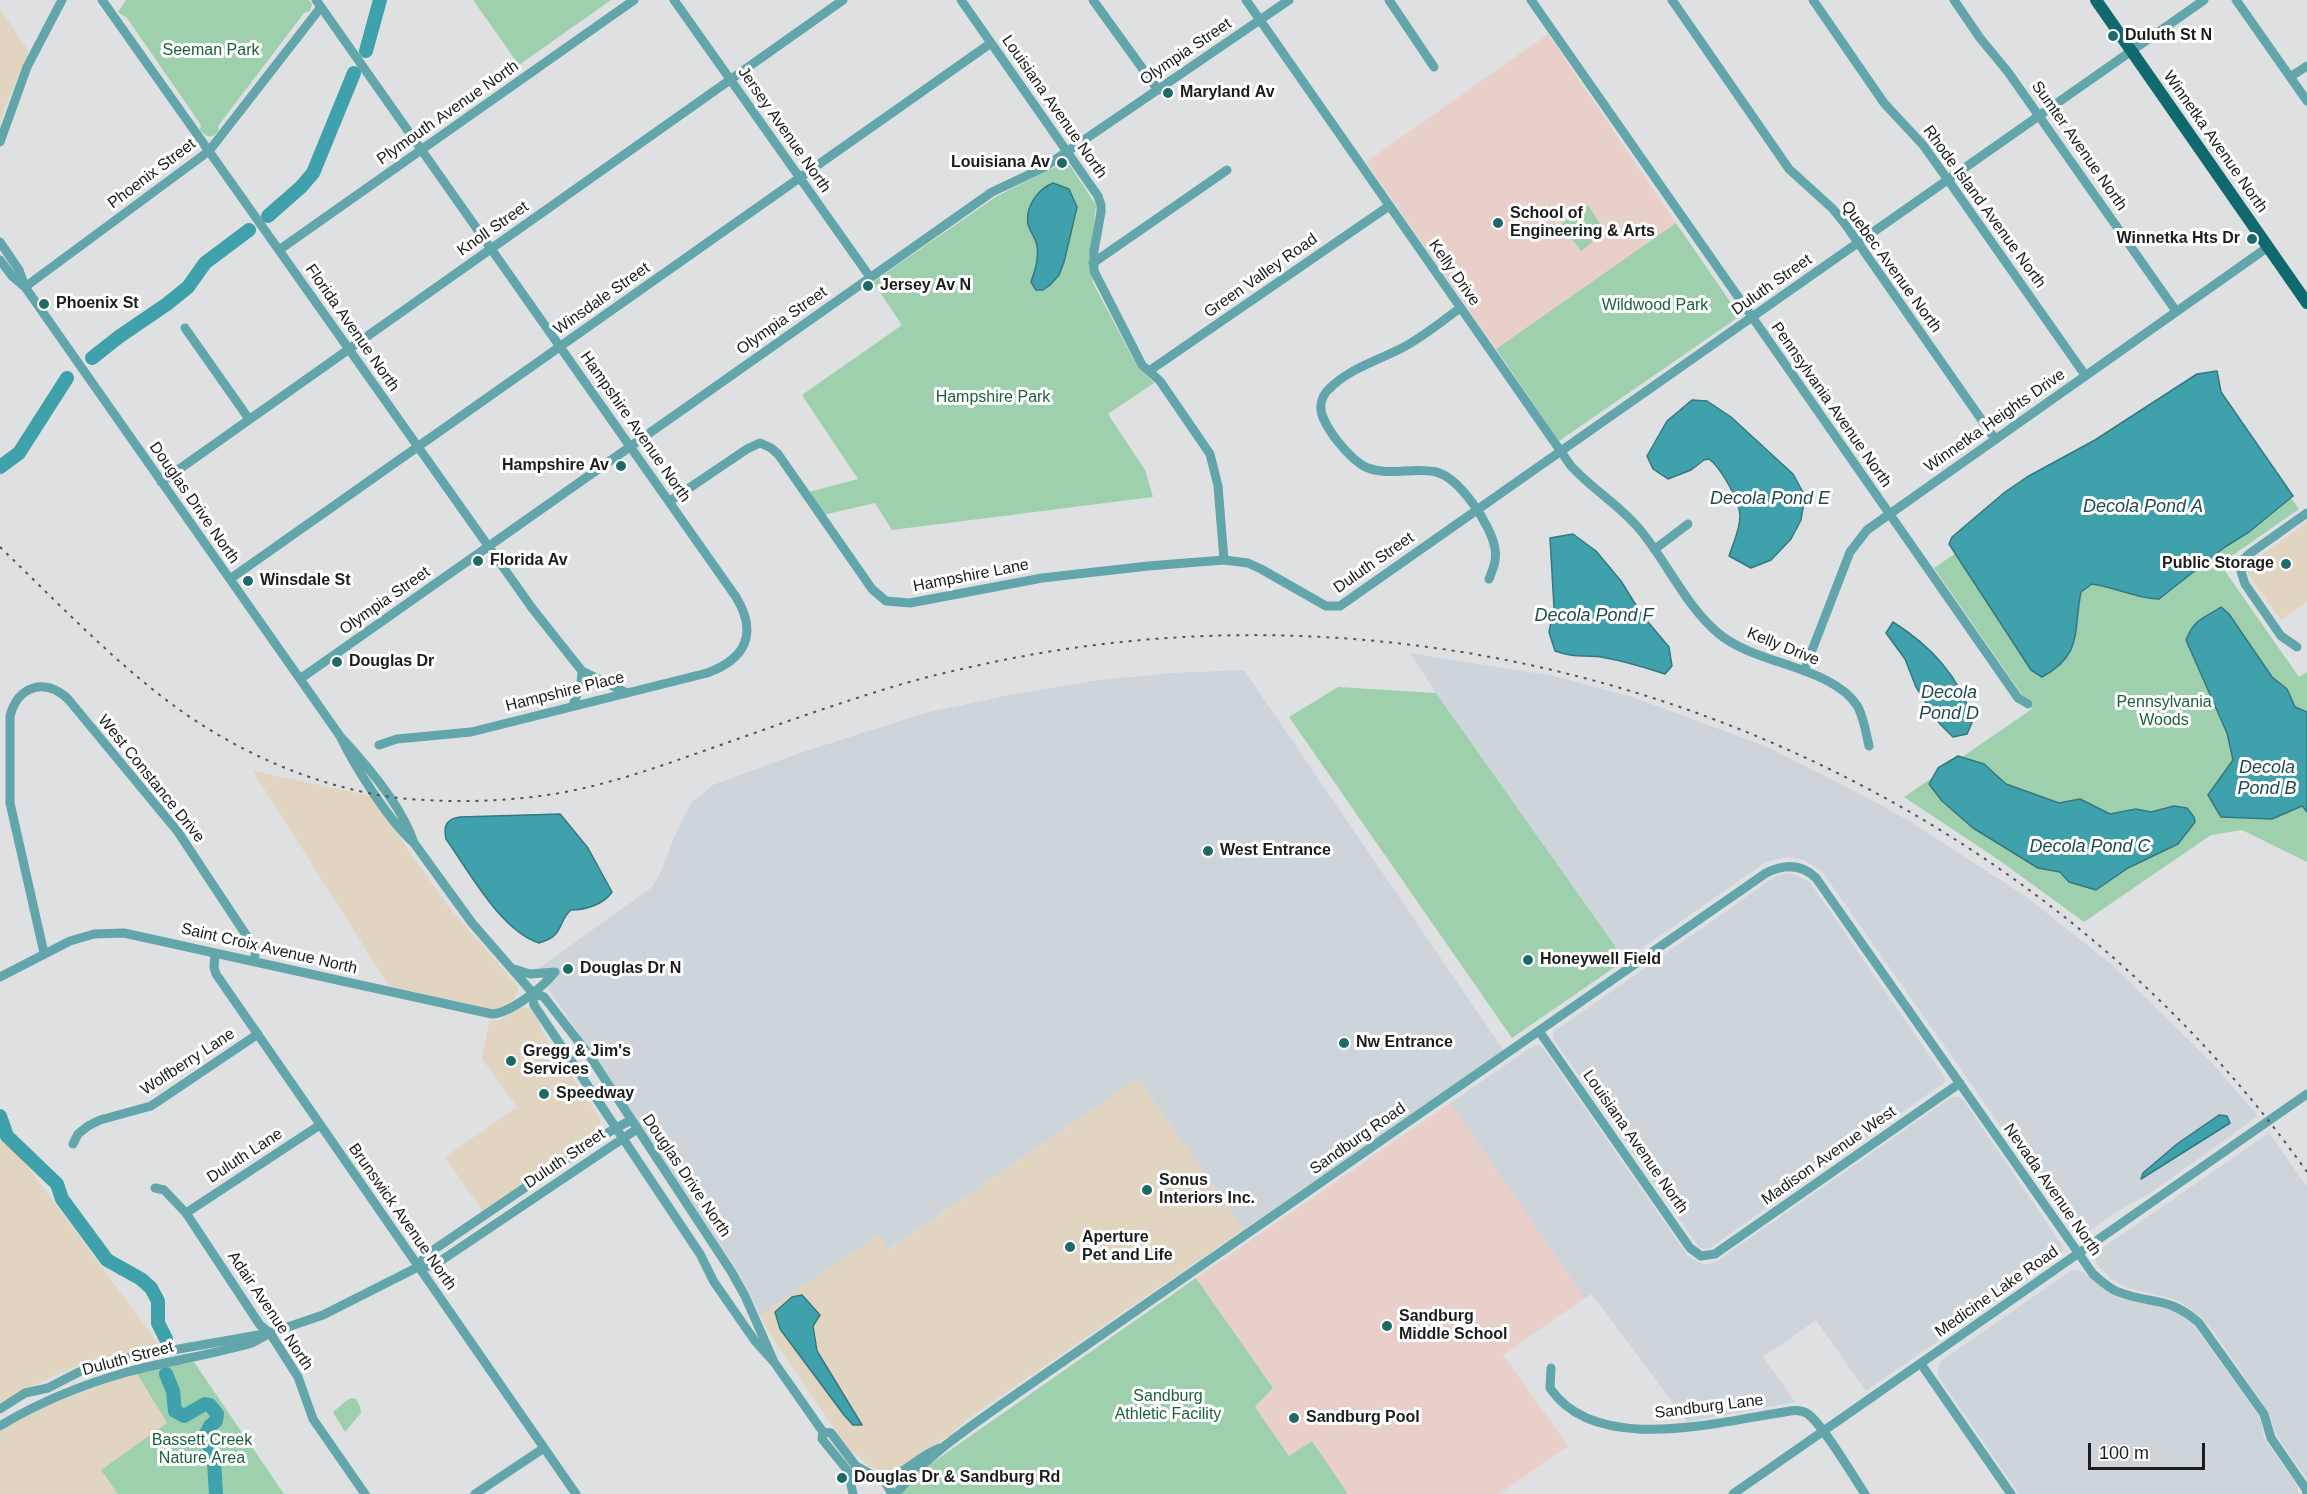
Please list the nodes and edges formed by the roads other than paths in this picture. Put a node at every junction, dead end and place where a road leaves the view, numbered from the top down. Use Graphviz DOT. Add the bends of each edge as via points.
graph roads {
  1 [pos="62,0"];
  2 [pos="102,0"];
  3 [pos="634,0"];
  4 [pos="674,0"];
  5 [pos="843,0"];
  6 [pos="961,0"];
  7 [pos="1093,0"];
  8 [pos="1246,0"];
  9 [pos="1289,0"];
  10 [pos="1389,0"];
  11 [pos="1531,0"];
  12 [pos="1672,0"];
  13 [pos="1813,0"];
  14 [pos="1954,0"];
  15 [pos="2096,0"];
  16 [pos="2204,0"];
  17 [pos="2236,0"];
  18 [pos="318,4"];
  19 [pos="1260,20"];
  20 [pos="991,43"];
  21 [pos="2131,51"];
  22 [pos="2307,66"];
  23 [pos="1434,67"];
  24 [pos="2290,77"];
  25 [pos="731,80"];
  26 [pos="1158,90"];
  27 [pos="2307,101"];
  28 [pos="2039,116"];
  29 [pos="0,142"];
  30 [pos="422,150"];
  31 [pos="209,151"];
  32 [pos="1067,151"];
  33 [pos="1227,171"];
  34 [pos="800,178"];
  35 [pos="1948,180"];
  36 [pos="1389,206"];
  37 [pos="0,242"];
  38 [pos="1858,244"];
  39 [pos="2268,247"];
  40 [pos="491,249"];
  41 [pos="279,250"];
  42 [pos="0,260"];
  43 [pos="1093,263"];
  44 [pos="870,277"];
  45 [pos="24,287"];
  46 [pos="2307,303"];
  47 [pos="1460,308"];
  48 [pos="2176,311"];
  49 [pos="1751,318"];
  50 [pos="185,328"];
  51 [pos="561,347"];
  52 [pos="348,349"];
  53 [pos="1149,371"];
  54 [pos="2085,375"];
  55 [pos="249,419"];
  56 [pos="1995,440"];
  57 [pos="630,446"];
  58 [pos="417,447"];
  59 [pos="1561,452"];
  60 [pos="161,482"];
  61 [pos="670,501"];
  62 [pos="1476,510"];
  63 [pos="2307,513"];
  64 [pos="1888,514"];
  65 [pos="1689,524"];
  66 [pos="487,547"];
  67 [pos="1655,549"];
  68 [pos="1224,560"];
  69 [pos="230,579"];
  70 [pos="1489,579"];
  71 [pos="1326,606"];
  72 [pos="746,642"];
  73 [pos="2297,647"];
  74 [pos="582,671"];
  75 [pos="1804,671"];
  76 [pos="300,680"];
  77 [pos="625,692"];
  78 [pos="2028,704"];
  79 [pos="573,705"];
  80 [pos="379,745"];
  81 [pos="1869,747"];
  82 [pos="1796,866"];
  83 [pos="44,953"];
  84 [pos="215,953"];
  85 [pos="254,961"];
  86 [pos="510,967"];
  87 [pos="0,977"];
  88 [pos="532,992"];
  89 [pos="1539,1031"];
  90 [pos="258,1034"];
  91 [pos="1960,1083"];
  92 [pos="2307,1094"];
  93 [pos="630,1120"];
  94 [pos="320,1125"];
  95 [pos="617,1128"];
  96 [pos="637,1129"];
  97 [pos="622,1138"];
  98 [pos="73,1144"];
  99 [pos="155,1188"];
  100 [pos="186,1213"];
  101 [pos="2079,1253"];
  102 [pos="1715,1254"];
  103 [pos="418,1267"];
  104 [pos="270,1333"];
  105 [pos="774,1362"];
  106 [pos="1921,1364"];
  107 [pos="1551,1368"];
  108 [pos="0,1409"];
  109 [pos="0,1426"];
  110 [pos="823,1432"];
  111 [pos="1822,1432"];
  112 [pos="942,1447"];
  113 [pos="544,1448"];
  114 [pos="877,1479"];
  115 [pos="365,1494"];
  116 [pos="475,1494"];
  117 [pos="576,1494"];
  118 [pos="853,1494"];
  119 [pos="894,1494"];
  120 [pos="1733,1494"];
  121 [pos="1865,1494"];
  122 [pos="2011,1494"];
  123 [pos="2307,1494"];
  1 -- 29 [label="street" via="23,77"];
  2 -- 31 [label="street, Florida Avenue North"];
  3 -- 30 [label="street, Plymouth Avenue North"];
  4 -- 25 [label="street, Jersey Avenue North"];
  5 -- 25 [label="street, Knoll Street"];
  6 -- 20 [label="street, Louisiana Avenue North"];
  7 -- 26 [label="street"];
  8 -- 19 [label="street, Kelly Drive"];
  9 -- 19 [label="street, Olympia Street"];
  10 -- 23 [label="street"];
  11 -- 49 [label="street, Pennsylvania Avenue North"];
  12 -- 38 [label="street, Quebec Avenue North" via="1789,169 1833,209"];
  13 -- 35 [label="street, Rhode Island Avenue North" via="1873,88"];
  14 -- 28 [label="street, Sumter Avenue North"];
  15 -- 21 [label="main road, Winnetka Avenue North"];
  16 -- 21 [label="street, Duluth Street"];
  17 -- 24 [label="street"];
  18 -- 30 [label="street, Hampshire Avenue North"];
  18 -- 31 [label="street, Phoenix Street"];
  19 -- 26 [label="street, Olympia Street"];
  19 -- 36 [label="street, Kelly Drive"];
  20 -- 32 [label="street, Louisiana Avenue North"];
  20 -- 34 [label="street, Winsdale Street"];
  21 -- 28 [label="street, Duluth Street"];
  21 -- 39 [label="main road, Winnetka Avenue North"];
  22 -- 24 [label="street"];
  24 -- 27 [label="street"];
  25 -- 34 [label="street, Jersey Avenue North"];
  25 -- 40 [label="street, Knoll Street"];
  26 -- 32 [label="street, Olympia Street"];
  28 -- 35 [label="street, Duluth Street"];
  28 -- 48 [label="street, Sumter Avenue North"];
  30 -- 40 [label="street, Hampshire Avenue North"];
  30 -- 41 [label="street, Plymouth Avenue North"];
  31 -- 41 [label="street, Florida Avenue North"];
  31 -- 45 [label="street, Phoenix Street"];
  32 -- 43 [label="street, Louisiana Avenue North" via="1101,205"];
  32 -- 44 [label="street, Olympia Street" via="1043,168 992,192"];
  33 -- 43 [label="street"];
  34 -- 44 [label="street, Jersey Avenue North"];
  34 -- 51 [label="street, Winsdale Street"];
  35 -- 38 [label="street, Duluth Street"];
  35 -- 54 [label="street, Rhode Island Avenue North"];
  36 -- 47 [label="street, Kelly Drive"];
  36 -- 53 [label="street, Green Valley Road"];
  37 -- 45 [label="street, Douglas Drive North" via="20,270"];
  38 -- 49 [label="street, Duluth Street"];
  38 -- 56 [label="street, Quebec Avenue North"];
  39 -- 46 [label="main road, Winnetka Avenue North"];
  39 -- 48 [label="street, Winnetka Heights Drive"];
  40 -- 51 [label="street, Hampshire Avenue North"];
  40 -- 52 [label="street, Knoll Street"];
  41 -- 52 [label="street, Florida Avenue North"];
  42 -- 45 [label="street, Douglas Drive North"];
  43 -- 53 [label="street, Louisiana Avenue North" via="1125,334"];
  44 -- 57 [label="street, Olympia Street"];
  45 -- 60 [label="street, Douglas Drive North"];
  47 -- 59 [label="street, Kelly Drive"];
  47 -- 62 [label="street" via="1416,339 1360,367 1328,389 1320,404 1324,420 1361,466 1446,476"];
  48 -- 54 [label="street, Winnetka Heights Drive"];
  49 -- 59 [label="street, Duluth Street"];
  49 -- 64 [label="street, Pennsylvania Avenue North"];
  50 -- 55 [label="street"];
  51 -- 57 [label="street, Hampshire Avenue North"];
  51 -- 58 [label="street, Winsdale Street"];
  52 -- 55 [label="street, Knoll Street"];
  52 -- 58 [label="street, Florida Avenue North"];
  53 -- 68 [label="street, Louisiana Avenue North" via="1210,454 1218,486"];
  54 -- 56 [label="street, Winnetka Heights Drive"];
  55 -- 60 [label="street, Knoll Street"];
  56 -- 64 [label="street, Winnetka Heights Drive"];
  57 -- 61 [label="street, Hampshire Avenue North"];
  57 -- 66 [label="street, Olympia Street"];
  58 -- 66 [label="street, Florida Avenue North"];
  58 -- 69 [label="street, Winsdale Street"];
  59 -- 62 [label="street, Duluth Street"];
  59 -- 67 [label="street, Kelly Drive" via="1586,481 1629,517"];
  60 -- 69 [label="street, Douglas Drive North"];
  61 -- 68 [label="street, Hampshire Lane" via="760,443 778,454 872,589 886,601 896,603 1042,578"];
  61 -- 72 [label="street, Hampshire Avenue North" via="742,608"];
  62 -- 70 [label="street" via="1495,549 1495,566"];
  62 -- 71 [label="street, Duluth Street" via="1340,606"];
  63 -- 73 [label="street" via="2249,554 2240,568 2245,584 2281,636"];
  64 -- 75 [label="street, Winnetka Heights Drive" via="1867,530 1850,552"];
  64 -- 78 [label="street, Pennsylvania Avenue North" via="2018,698"];
  65 -- 67 [label="street"];
  66 -- 74 [label="street, Florida Avenue North"];
  66 -- 76 [label="street, Olympia Street"];
  67 -- 75 [label="street, Kelly Drive" via="1695,609 1719,634 1750,652"];
  68 -- 71 [label="street, Hampshire Lane" via="1248,563"];
  69 -- 76 [label="street, Douglas Drive North"];
  72 -- 77 [label="street, Hampshire Place" via="723,667"];
  74 -- 77 [label="street, Florida Avenue North"];
  74 -- 79 [label="street"];
  75 -- 81 [label="street, Kelly Drive" via="1851,698 1859,709"];
  76 -- 86 [label="street, Douglas Drive North" via="402,832"];
  77 -- 79 [label="street, Hampshire Place"];
  79 -- 80 [label="street, Hampshire Place" via="471,732 397,739"];
  82 -- 89 [label="street, Sandburg Road" via="1766,873"];
  82 -- 91 [label="street, Nevada Avenue North" via="1816,878"];
  83 -- 84 [label="street, Saint Croix Avenue North" via="94,934 124,933"];
  83 -- 85 [label="street, West Constance Drive" via="10,803 10,716 25,692 48,687 68,699 178,832 256,950"];
  83 -- 87 [label="street, Saint Croix Avenue North"];
  84 -- 85 [label="street, Saint Croix Avenue North"];
  84 -- 90 [label="street, Brunswick Avenue North" via="216,974"];
  85 -- 88 [label="street, Saint Croix Avenue North" via="492,1014 504,1012"];
  86 -- 88 [label="street, Douglas Drive North"];
  86 -- 88 [label="street, Saint Croix Avenue North" via="530,974 555,972"];
  88 -- 93 [label="street, Douglas Drive North" via="544,997 557,1012"];
  88 -- 95 [label="street, Douglas Drive North" via="534,1005"];
  89 -- 102 [label="street, Louisiana Avenue North" via="1690,1248 1701,1256"];
  89 -- 112 [label="street, Sandburg Road"];
  90 -- 94 [label="street, Brunswick Avenue North"];
  90 -- 98 [label="street, Wolfberry Lane" via="151,1106 88,1126"];
  91 -- 101 [label="street, Nevada Avenue North"];
  91 -- 102 [label="street, Madison Avenue West"];
  92 -- 101 [label="street, Medicine Lake Road"];
  93 -- 95 [label="street, Duluth Street"];
  93 -- 96 [label="street, Douglas Drive North"];
  94 -- 100 [label="street, Duluth Lane"];
  94 -- 103 [label="street, Brunswick Avenue North"];
  95 -- 97 [label="street, Douglas Drive North"];
  95 -- 103 [label="street, Duluth Street" via="426,1255"];
  96 -- 97 [label="street, Duluth Street"];
  96 -- 105 [label="street, Douglas Drive North" via="738,1282"];
  97 -- 103 [label="street, Duluth Street" via="433,1266"];
  97 -- 105 [label="street, Douglas Drive North" via="714,1281"];
  99 -- 100 [label="street, Adair Avenue North" via="164,1190"];
  100 -- 104 [label="street, Adair Avenue North" via="260,1325"];
  101 -- 106 [label="street, Medicine Lake Road"];
  101 -- 123 [label="street, Nevada Avenue North" via="2093,1274 2115,1290 2174,1305 2199,1323 2264,1414 2271,1438"];
  103 -- 104 [label="street, Duluth Street" via="323,1315"];
  103 -- 113 [label="street, Brunswick Avenue North"];
  104 -- 108 [label="street, Duluth Street" via="122,1359 25,1393"];
  104 -- 109 [label="street, Duluth Street" via="235,1348 83,1386"];
  104 -- 115 [label="street, Adair Avenue North" via="301,1382 313,1419"];
  105 -- 110 [label="street, Douglas Drive North"];
  106 -- 111 [label="street, Medicine Lake Road"];
  106 -- 122 [label="street"];
  107 -- 111 [label="street, Sandburg Lane" via="1550,1388 1566,1407 1610,1425 1650,1430 1676,1428 1798,1410 1806,1413"];
  110 -- 114 [label="street, Douglas Drive North" via="831,1433 856,1466"];
  110 -- 118 [label="street, Douglas Drive North" via="822,1439 848,1471"];
  111 -- 120 [label="street, Medicine Lake Road"];
  111 -- 121 [label="street"];
  112 -- 114 [label="street, Sandburg Road" via="898,1475"];
  112 -- 119 [label="street, Sandburg Road"];
  113 -- 116 [label="street"];
  113 -- 117 [label="street, Brunswick Avenue North"];
  114 -- 118 [label="street, Douglas Drive North" via="861,1482"];
  114 -- 119 [label="street, Douglas Drive North"];
}
